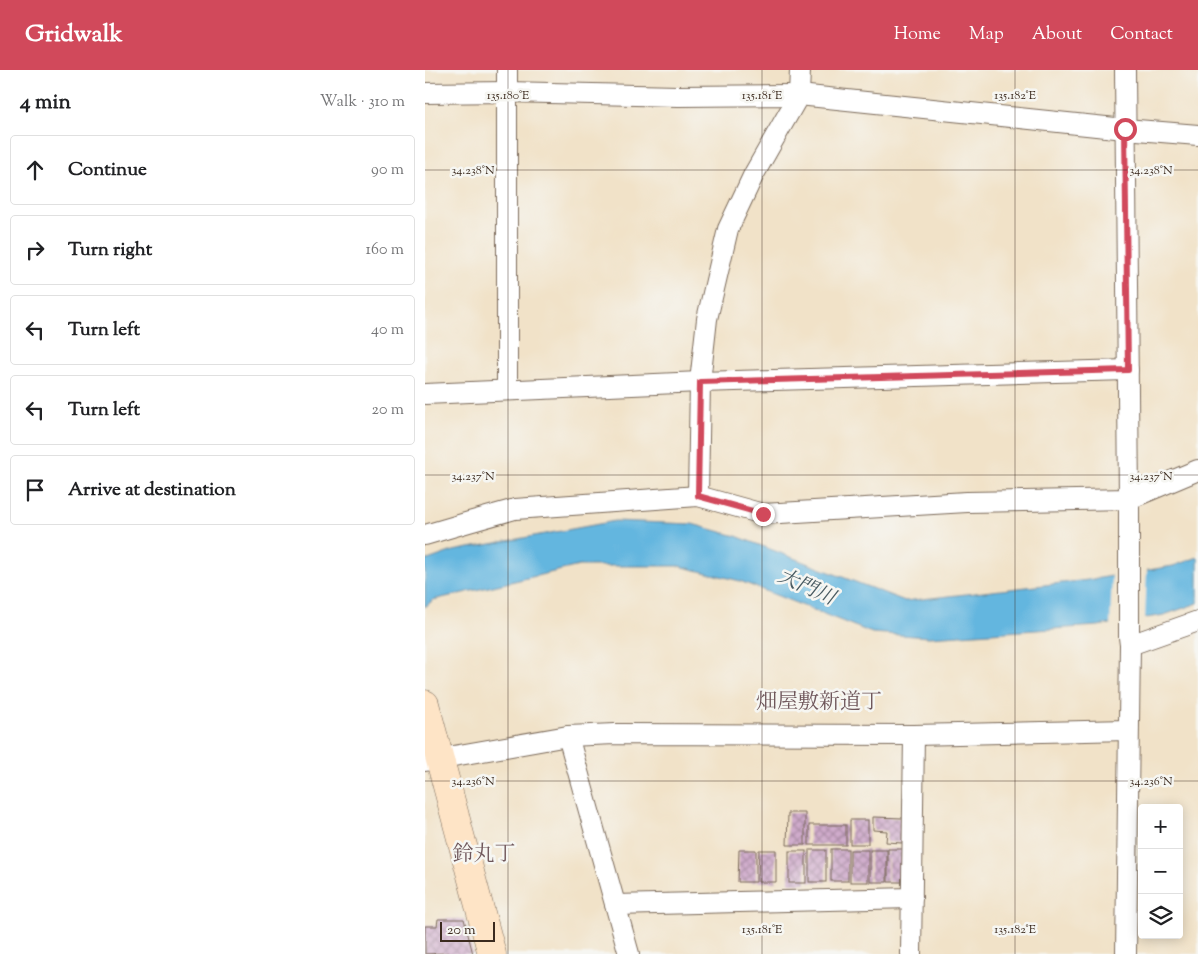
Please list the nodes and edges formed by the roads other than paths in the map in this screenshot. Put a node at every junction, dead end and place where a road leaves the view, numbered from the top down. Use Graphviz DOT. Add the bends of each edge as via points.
graph roads {
  1 [pos="507,70"];
  2 [pos="800,70"];
  3 [pos="1125,70"];
  4 [pos="507,92"];
  5 [pos="425,93"];
  6 [pos="799,95"];
  7 [pos="1125,129"];
  8 [pos="1198,135"];
  9 [pos="1128,370"];
  10 [pos="700,382"];
  11 [pos="507,390"];
  12 [pos="425,394"];
  13 [pos="1198,470"];
  14 [pos="698,496"];
  15 [pos="1129,499"];
  16 [pos="425,536"];
  17 [pos="1198,621"];
  18 [pos="1129,641"];
  19 [pos="425,704"];
  20 [pos="1129,730"];
  21 [pos="913,734"];
  22 [pos="568,736"];
  23 [pos="432,760"];
  24 [pos="912,898"];
  25 [pos="615,905"];
  26 [pos="492,954"];
  27 [pos="629,954"];
  28 [pos="911,954"];
  29 [pos="1126,954"];
  1 -- 4 [label="street"];
  2 -- 6 [label="street"];
  3 -- 7 [label="street"];
  4 -- 5 [label="street"];
  4 -- 6 [label="street"];
  4 -- 11 [label="street"];
  6 -- 7 [label="street"];
  6 -- 10 [label="street" via="754,174 728,229 707,319"];
  7 -- 8 [label="street"];
  7 -- 9 [label="street"];
  9 -- 10 [label="street"];
  9 -- 15 [label="street"];
  10 -- 11 [label="street"];
  10 -- 14 [label="street"];
  11 -- 12 [label="street"];
  13 -- 15 [label="street"];
  14 -- 15 [label="street" via="763,514 967,502"];
  14 -- 16 [label="street" via="515,509"];
  15 -- 18 [label="street"];
  17 -- 18 [label="street"];
  18 -- 20 [label="street"];
  19 -- 23 [label="main road"];
  20 -- 21 [label="street"];
  20 -- 29 [label="street"];
  21 -- 22 [label="street"];
  21 -- 24 [label="street"];
  22 -- 23 [label="street"];
  22 -- 25 [label="street"];
  23 -- 26 [label="main road"];
  24 -- 25 [label="street"];
  24 -- 28 [label="street"];
  25 -- 27 [label="street"];
}
